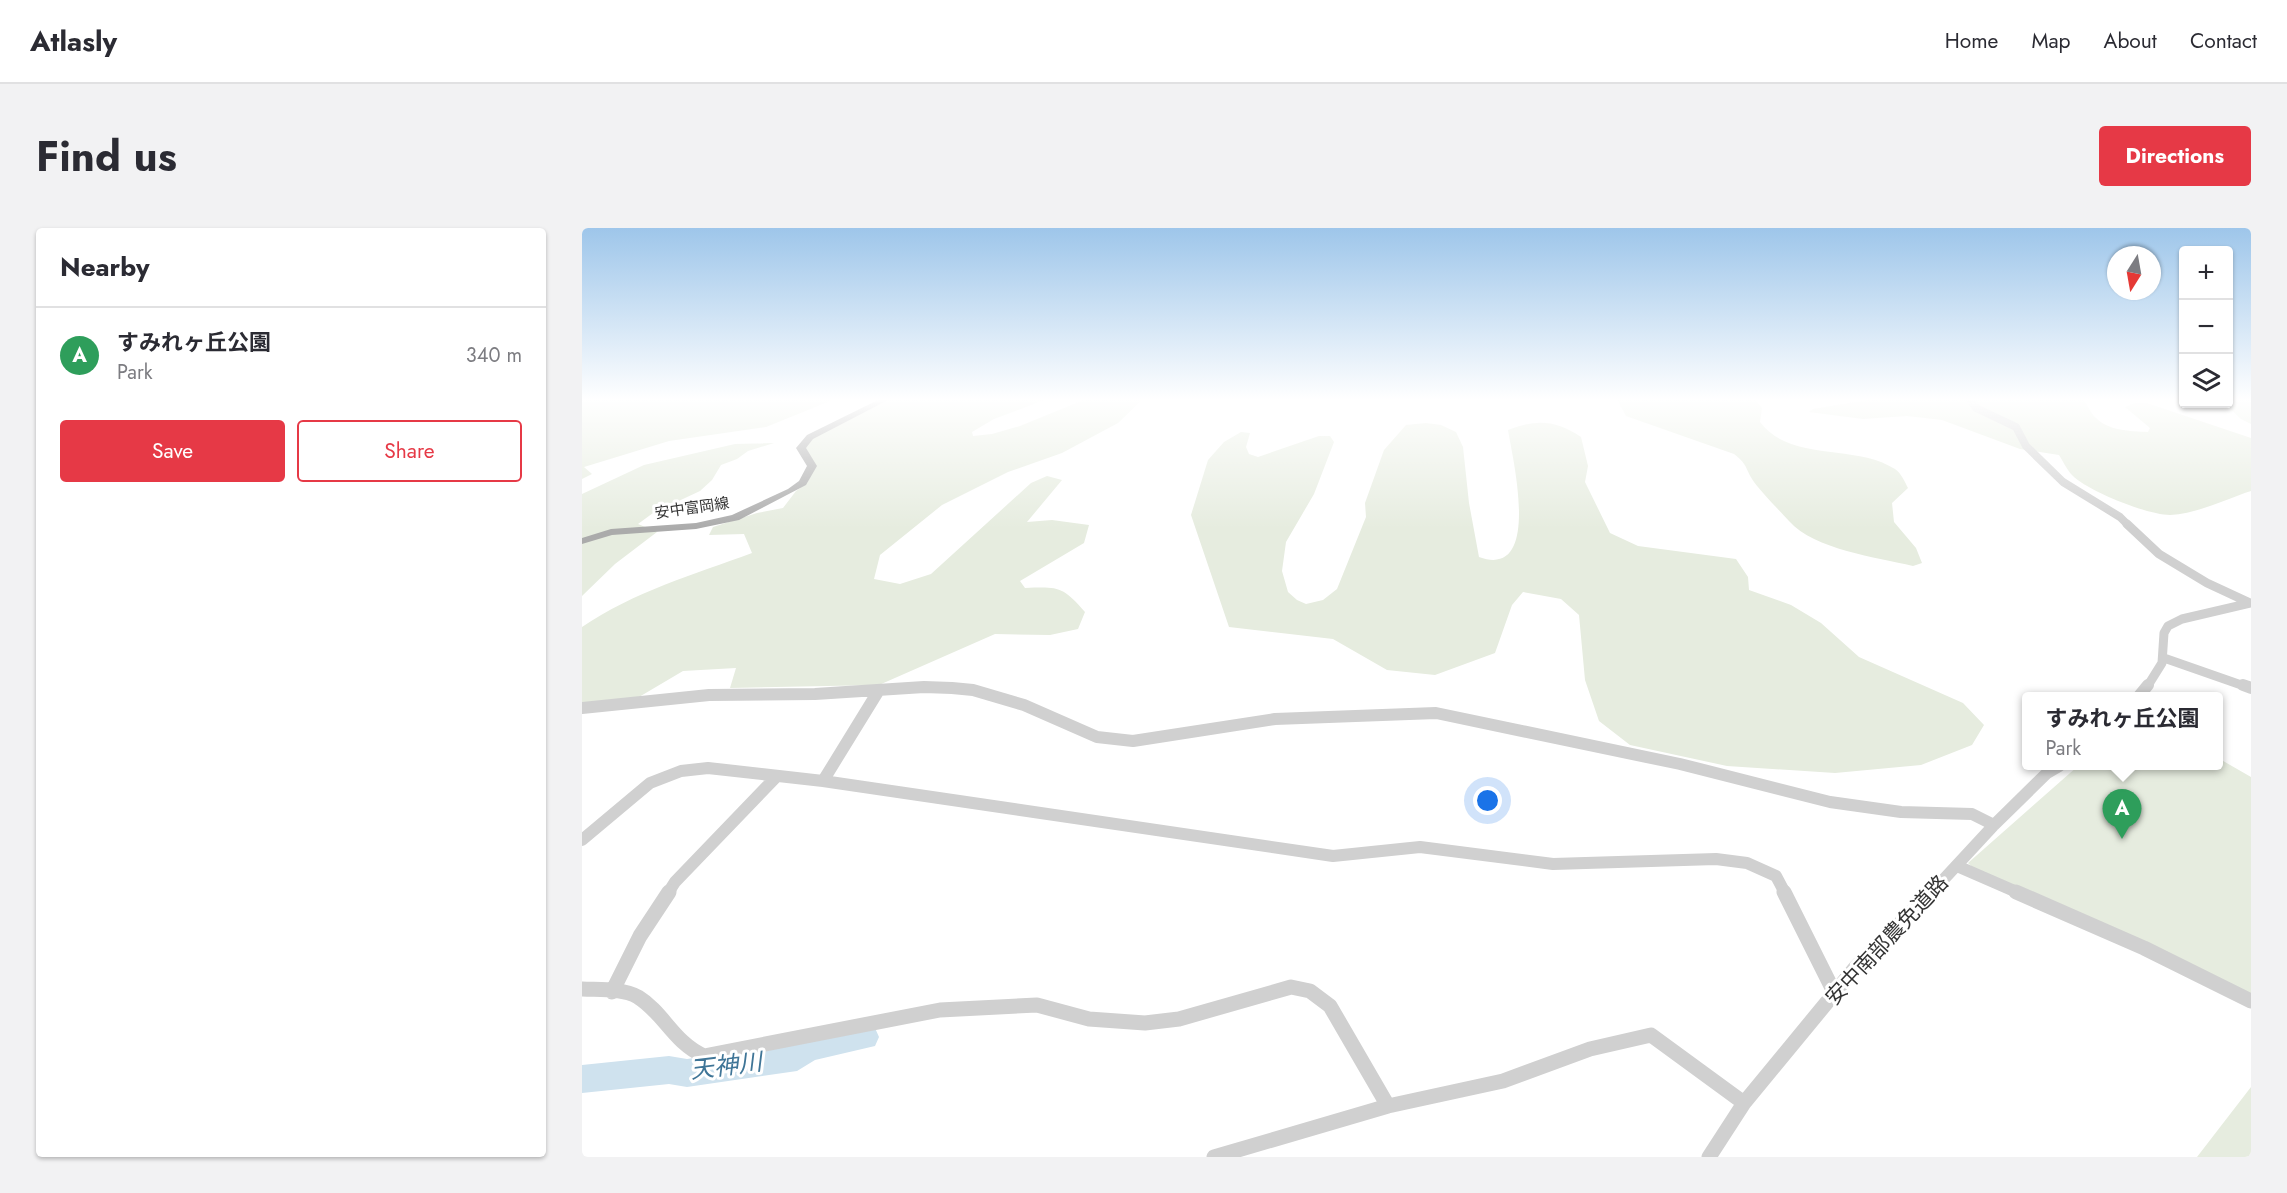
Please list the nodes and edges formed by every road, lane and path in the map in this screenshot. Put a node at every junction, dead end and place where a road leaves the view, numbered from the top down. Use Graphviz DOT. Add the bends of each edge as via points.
graph roads {
  1 [pos="806,442"];
  2 [pos="2024,442"];
  3 [pos="582,541"];
  4 [pos="2251,603"];
  5 [pos="2164,658"];
  6 [pos="2251,687"];
  7 [pos="879,690"];
  8 [pos="2142,692"];
  9 [pos="582,708"];
  10 [pos="2052,770"];
  11 [pos="777,776"];
  12 [pos="823,781"];
  13 [pos="1994,825"];
  14 [pos="582,840"];
  15 [pos="1957,866"];
  16 [pos="582,989"];
  17 [pos="612,992"];
  18 [pos="1835,994"];
  19 [pos="2251,1001"];
  20 [pos="1744,1103"];
  21 [pos="1388,1106"];
  22 [pos="1214,1157"];
  23 [pos="1708,1157"];
  1 -- 3 [label="main road, 安中富岡線" via="801,448 812,466 803,483 752,512 717,523 611,532"];
  2 -- 4 [label="street" via="2063,482 2120,517 2158,554"];
  4 -- 5 [label="street" via="2237,609 2184,617 2168,626 2164,633"];
  5 -- 6 [label="street"];
  5 -- 8 [label="street"];
  7 -- 9 [label="street" via="709,695"];
  7 -- 12 [label="street"];
  7 -- 13 [label="street" via="973,690 1024,705 1097,737 1133,741 1275,719 1436,713 1680,764 1830,802 1901,812 1972,814"];
  10 -- 13 [label="street, 安中南部農免道路"];
  11 -- 12 [label="street"];
  11 -- 14 [label="street" via="708,768 666,776 650,783"];
  11 -- 17 [label="street" via="675,882 640,936"];
  12 -- 18 [label="street" via="1334,856 1420,847 1553,864 1716,859 1746,863 1776,876"];
  13 -- 15 [label="street, 安中南部農免道路"];
  15 -- 18 [label="street, 安中南部農免道路" via="1856,967"];
  15 -- 19 [label="street" via="2144,948"];
  16 -- 17 [label="street"];
  17 -- 21 [label="street" via="636,996 688,1051 704,1056 940,1010 1037,1005 1089,1019 1145,1023 1179,1019 1291,987 1315,994 1330,1006"];
  18 -- 20 [label="street, 安中南部農免道路"];
  20 -- 21 [label="street" via="1651,1035 1590,1049 1503,1082"];
  20 -- 23 [label="street, 安中南部農免道路"];
  21 -- 22 [label="street"];
}
